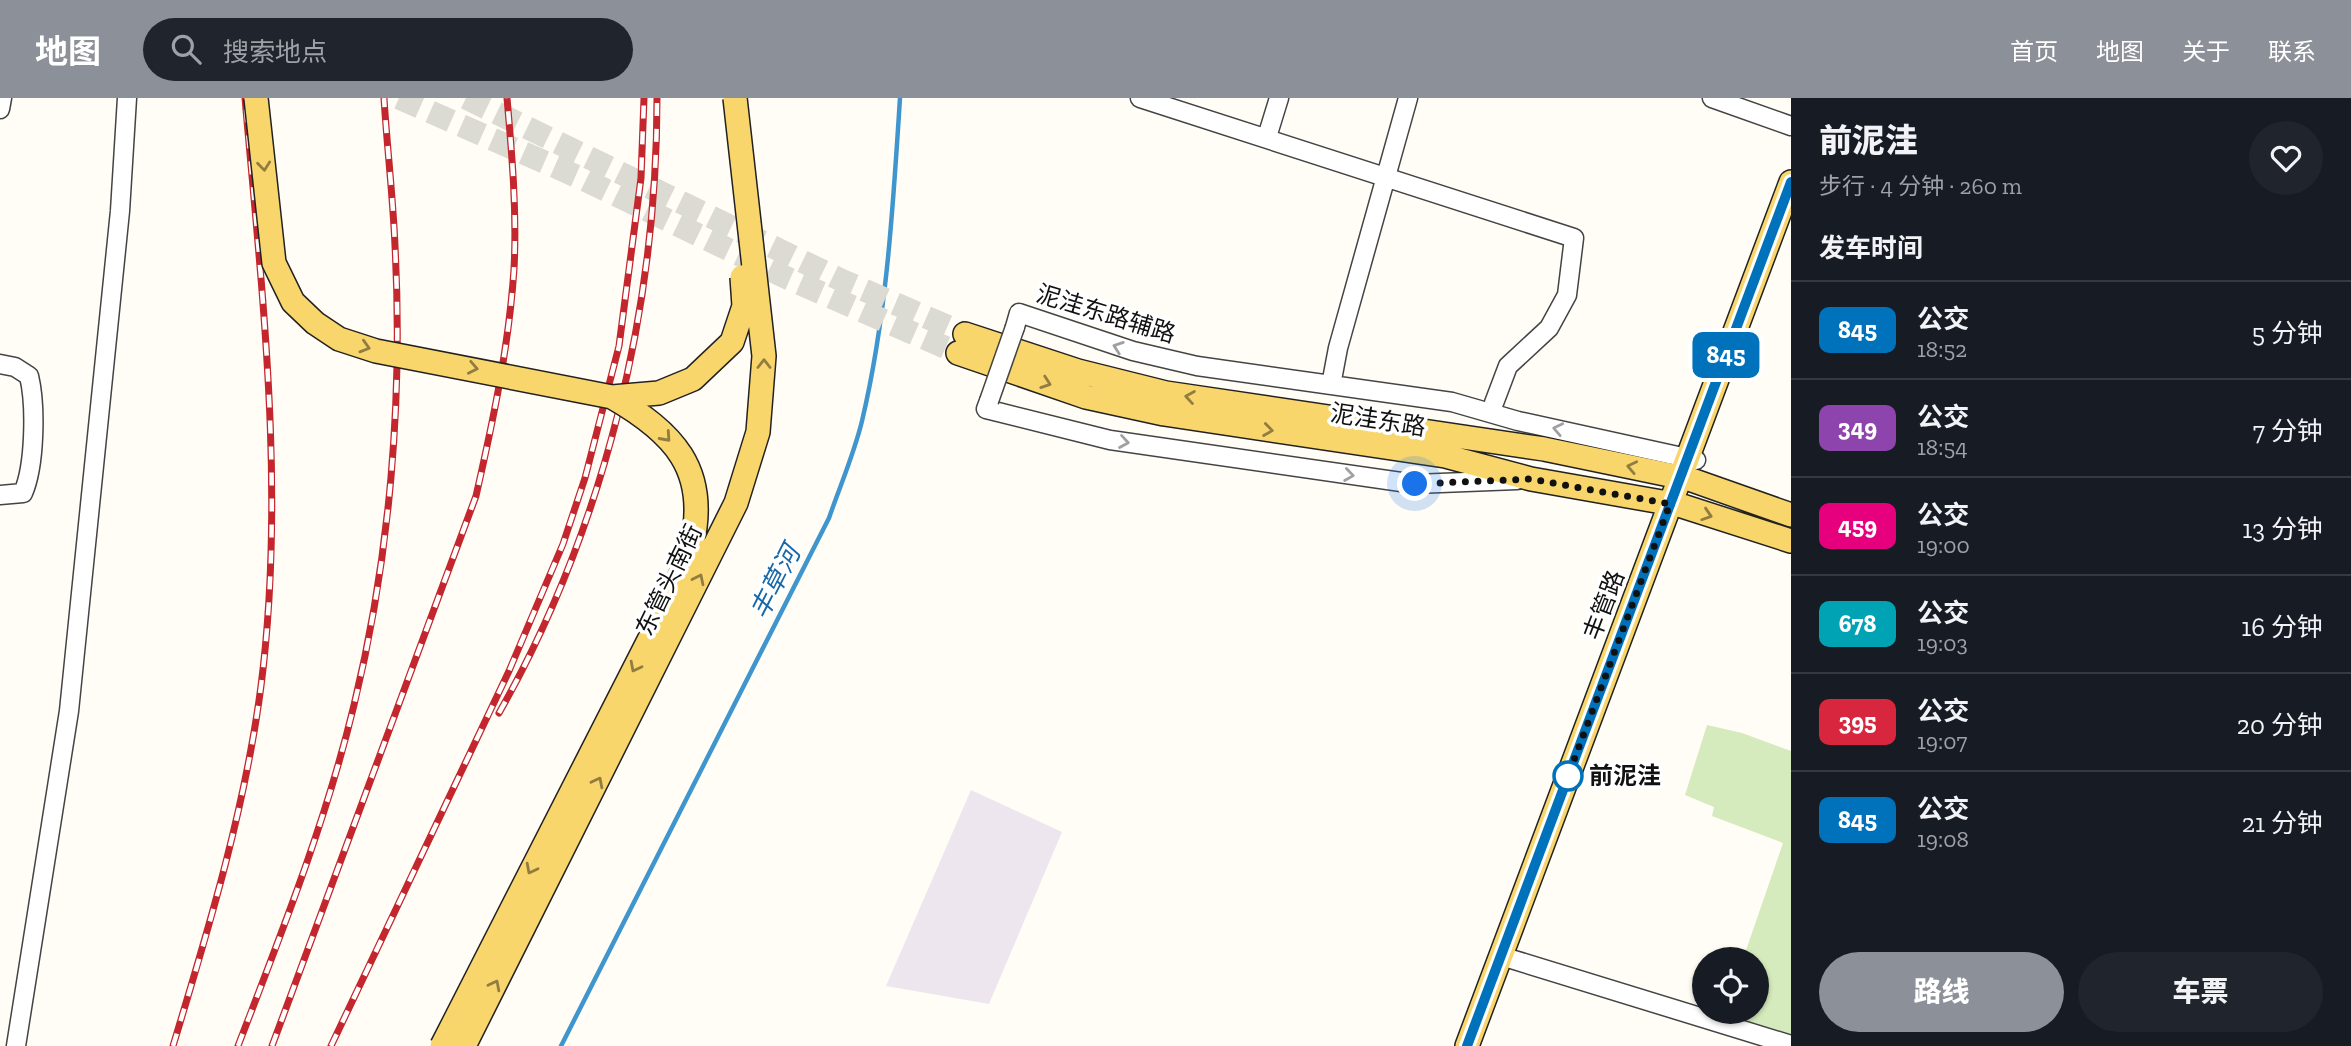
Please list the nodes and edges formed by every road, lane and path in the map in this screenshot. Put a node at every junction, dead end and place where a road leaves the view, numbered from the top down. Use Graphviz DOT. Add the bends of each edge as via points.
graph roads {
  1 [pos="2,98"];
  2 [pos="127,98"];
  3 [pos="256,98"];
  4 [pos="734,98"];
  5 [pos="1140,98"];
  6 [pos="1279,98"];
  7 [pos="1408,98"];
  8 [pos="1712,98"];
  9 [pos="0,109"];
  10 [pos="1791,126"];
  11 [pos="1267,137"];
  12 [pos="1385,176"];
  13 [pos="742,181"];
  14 [pos="1791,183"];
  15 [pos="1791,210"];
  16 [pos="0,364"];
  17 [pos="1331,385"];
  18 [pos="612,397"];
  19 [pos="1494,403"];
  20 [pos="1688,469"];
  21 [pos="1531,479"];
  22 [pos="0,495"];
  23 [pos="1675,505"];
  24 [pos="1791,515"];
  25 [pos="1791,541"];
  26 [pos="1511,960"];
  27 [pos="1791,1045"];
  28 [pos="16,1046"];
  29 [pos="442,1046"];
  30 [pos="464,1046"];
  31 [pos="1467,1046"];
  32 [pos="1479,1046"];
  1 -- 9 [label="street"];
  2 -- 28 [label="street" via="120,211 69,711"];
  3 -- 18 [label="main road, one-way, bridge" via="274,263 293,302 315,323 339,340 376,351"];
  4 -- 13 [label="main road, 东管头南街, bridge"];
  5 -- 11 [label="street"];
  6 -- 11 [label="street"];
  7 -- 12 [label="street"];
  8 -- 10 [label="street"];
  11 -- 12 [label="street"];
  12 -- 17 [label="street"];
  12 -- 19 [label="street" via="1574,238 1567,295 1549,328 1508,366"];
  13 -- 18 [label="main road, bridge" via="744,306 732,342 692,379 659,393"];
  30 -- 13 [label="main road, 东管头南街, one-way, bridge" via="654,672 736,503 750,463 763,398 764,356"];
  14 -- 20 [label="main road, 丰管路"];
  15 -- 20 [label="main road, 丰管路"];
  16 -- 22 [label="street" via="29,376 33,391 30,478 23,493"];
  20 -- 17 [label="street, 泥洼东路辅路, one-way" via="1474,407"];
  17 -- 21 [label="street, 泥洼东路辅路, one-way, bridge" via="1197,366 1133,351 1019,313 986,408 1110,440 1415,484"];
  18 -- 29 [label="main road, 东管头南街, one-way, bridge" via="648,418 691,470 697,512 692,546 664,611"];
  20 -- 21 [label="main road, 泥洼东路, one-way" via="1166,393 961,344 1087,397 1164,414 1445,456"];
  20 -- 23 [label="main road, 丰管路"];
  20 -- 24 [label="main road, 泥洼东路"];
  21 -- 23 [label="main road, 泥洼东路"];
  23 -- 25 [label="main road, 泥洼东路, one-way"];
  23 -- 26 [label="main road, 丰管路"];
  23 -- 31 [label="main road, 丰管路"];
  26 -- 27 [label="street"];
  26 -- 32 [label="main road, 丰管路"];
}
